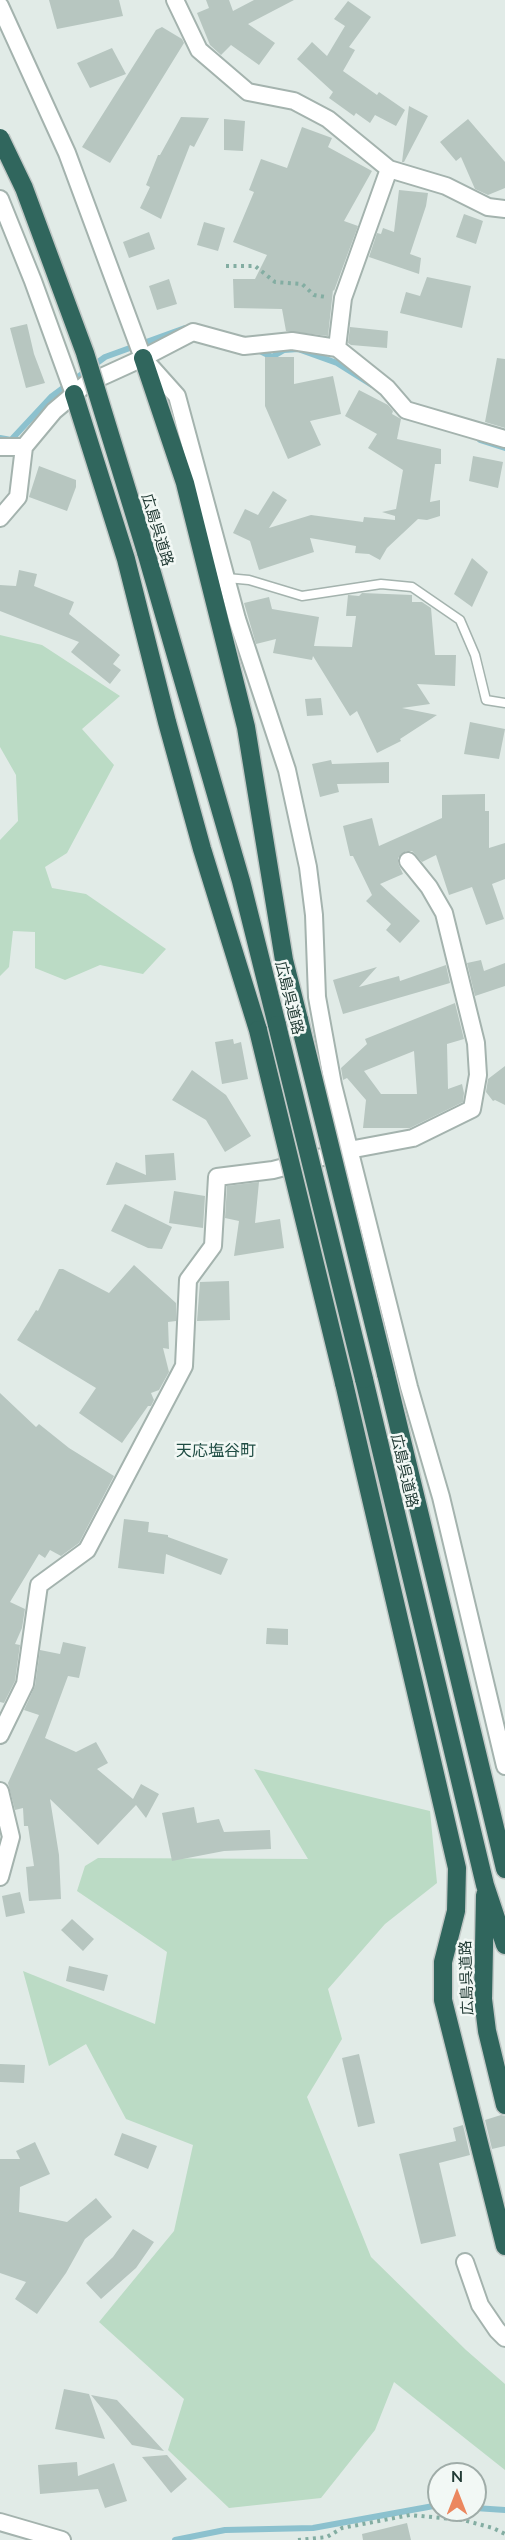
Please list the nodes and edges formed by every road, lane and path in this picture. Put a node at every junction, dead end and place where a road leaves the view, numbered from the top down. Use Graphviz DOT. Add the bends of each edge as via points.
graph roads {
  1 [pos="175,0"];
  2 [pos="0,6"];
  3 [pos="0,138"];
  4 [pos="389,169"];
  5 [pos="0,199"];
  6 [pos="505,209"];
  7 [pos="226,266"];
  8 [pos="343,298"];
  9 [pos="337,348"];
  10 [pos="143,358"];
  11 [pos="74,394"];
  12 [pos="505,440"];
  13 [pos="0,447"];
  14 [pos="24,447"];
  15 [pos="0,518"];
  16 [pos="227,578"];
  17 [pos="505,703"];
  18 [pos="408,861"];
  19 [pos="349,1150"];
  20 [pos="0,1735"];
  21 [pos="505,1766"];
  22 [pos="0,1791"];
  23 [pos="505,1869"];
  24 [pos="0,1877"];
  25 [pos="485,1885"];
  26 [pos="505,1945"];
  27 [pos="505,2104"];
  28 [pos="505,2246"];
  29 [pos="465,2262"];
  30 [pos="505,2338"];
  31 [pos="0,2523"];
  32 [pos="505,2534"];
  33 [pos="62,2540"];
  34 [pos="298,2540"];
  1 -- 4 [label="street" via="199,50 248,92 294,101 328,119"];
  2 -- 10 [label="street" via="67,153"];
  3 -- 25 [label="highway, 広島呉道路, bridge" via="24,188 85,353 241,881"];
  4 -- 6 [label="street" via="446,186 488,207"];
  4 -- 8 [label="street"];
  5 -- 11 [label="street"];
  7 -- 8 [label="path" via="255,266 275,282 302,284 314,296"];
  8 -- 9 [label="street"];
  9 -- 10 [label="street" via="292,341 244,346 193,332"];
  9 -- 12 [label="street" via="379,381 406,410"];
  10 -- 11 [label="street" via="86,384"];
  10 -- 16 [label="street" via="177,396"];
  10 -- 23 [label="highway, bridge" via="184,483 246,727 284,960"];
  11 -- 14 [label="street"];
  11 -- 28 [label="highway, bridge" via="126,559 202,849 258,1030 457,1868 456,1911 443,1962 443,2000"];
  13 -- 14 [label="street"];
  14 -- 15 [label="street" via="18,497"];
  16 -- 17 [label="lane" via="249,580 302,596 381,584 412,586 460,620 475,655 486,700"];
  16 -- 19 [label="street" via="287,770 308,867 317,997"];
  18 -- 19 [label="street" via="444,913 476,1043 478,1075 472,1109 413,1137"];
  19 -- 20 [label="street" via="273,1170 217,1177 213,1246 188,1281 184,1366 87,1550 39,1585 25,1684"];
  19 -- 21 [label="street" via="441,1497"];
  22 -- 24 [label="street" via="11,1837"];
  25 -- 26 [label="highway, 広島呉道路"];
  25 -- 27 [label="highway, 広島呉道路" via="483,1999"];
  29 -- 30 [label="street" via="480,2306"];
  31 -- 33 [label="street"];
  32 -- 34 [label="path" via="463,2520 410,2515"];
}
